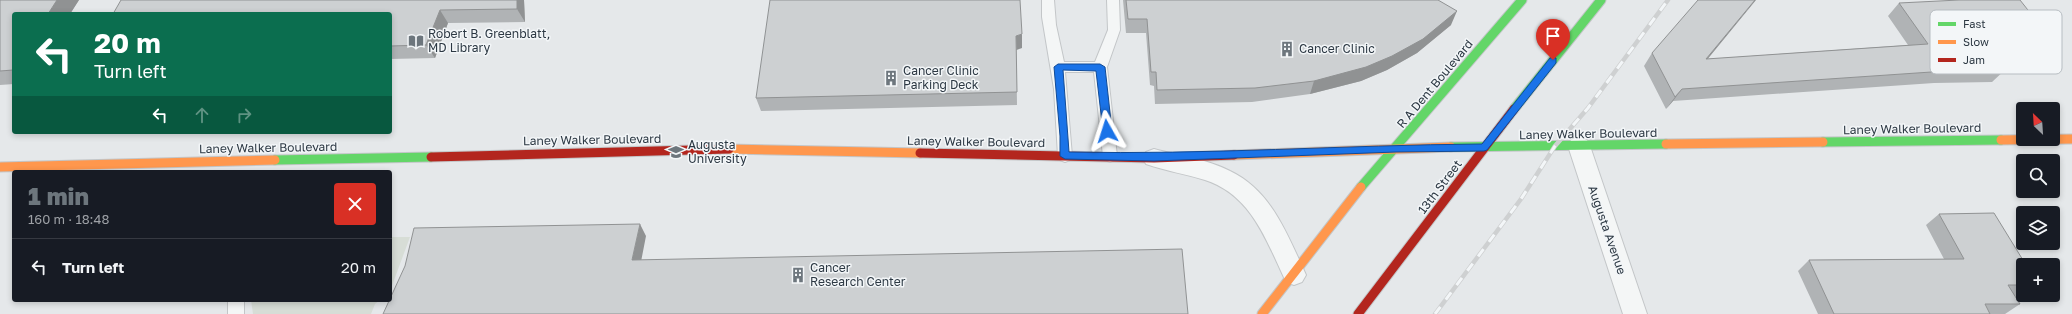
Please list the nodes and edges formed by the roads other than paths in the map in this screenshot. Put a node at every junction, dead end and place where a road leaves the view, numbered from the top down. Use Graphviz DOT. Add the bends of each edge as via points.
graph roads {
  1 [pos="1048,0"];
  2 [pos="1114,0"];
  3 [pos="1522,0"];
  4 [pos="1601,0"];
  5 [pos="1058,67"];
  6 [pos="1100,67"];
  7 [pos="2072,139"];
  8 [pos="1579,146"];
  9 [pos="1484,147"];
  10 [pos="1396,148"];
  11 [pos="1065,156"];
  12 [pos="1110,156"];
  13 [pos="1154,158"];
  14 [pos="288,166"];
  15 [pos="0,167"];
  16 [pos="1294,275"];
  17 [pos="236,302"];
  18 [pos="236,314"];
  19 [pos="1262,314"];
  20 [pos="1358,314"];
  21 [pos="1635,314"];
  1 -- 5 [label="lane" via="1047,11"];
  2 -- 6 [label="lane" via="1114,30"];
  3 -- 10 [label="main road, R A Dent Boulevard"];
  4 -- 9 [label="main road, 13th Street"];
  5 -- 6 [label="lane"];
  5 -- 11 [label="lane"];
  6 -- 12 [label="lane"];
  7 -- 8 [label="main road, Laney Walker Boulevard"];
  8 -- 9 [label="main road, Laney Walker Boulevard"];
  8 -- 21 [label="street, Augusta Avenue"];
  9 -- 10 [label="main road, Laney Walker Boulevard"];
  9 -- 20 [label="main road, 13th Street"];
  10 -- 13 [label="main road, Laney Walker Boulevard"];
  10 -- 16 [label="main road, R A Dent Boulevard" via="1348,201"];
  11 -- 12 [label="main road, Laney Walker Boulevard"];
  11 -- 14 [label="main road, Laney Walker Boulevard" via="749,149"];
  12 -- 13 [label="main road, Laney Walker Boulevard"];
  13 -- 16 [label="street" via="1223,177 1243,190 1270,224"];
  14 -- 15 [label="main road, Laney Walker Boulevard"];
  16 -- 19 [label="main road, R A Dent Boulevard"];
  17 -- 18 [label="lane"];
}
